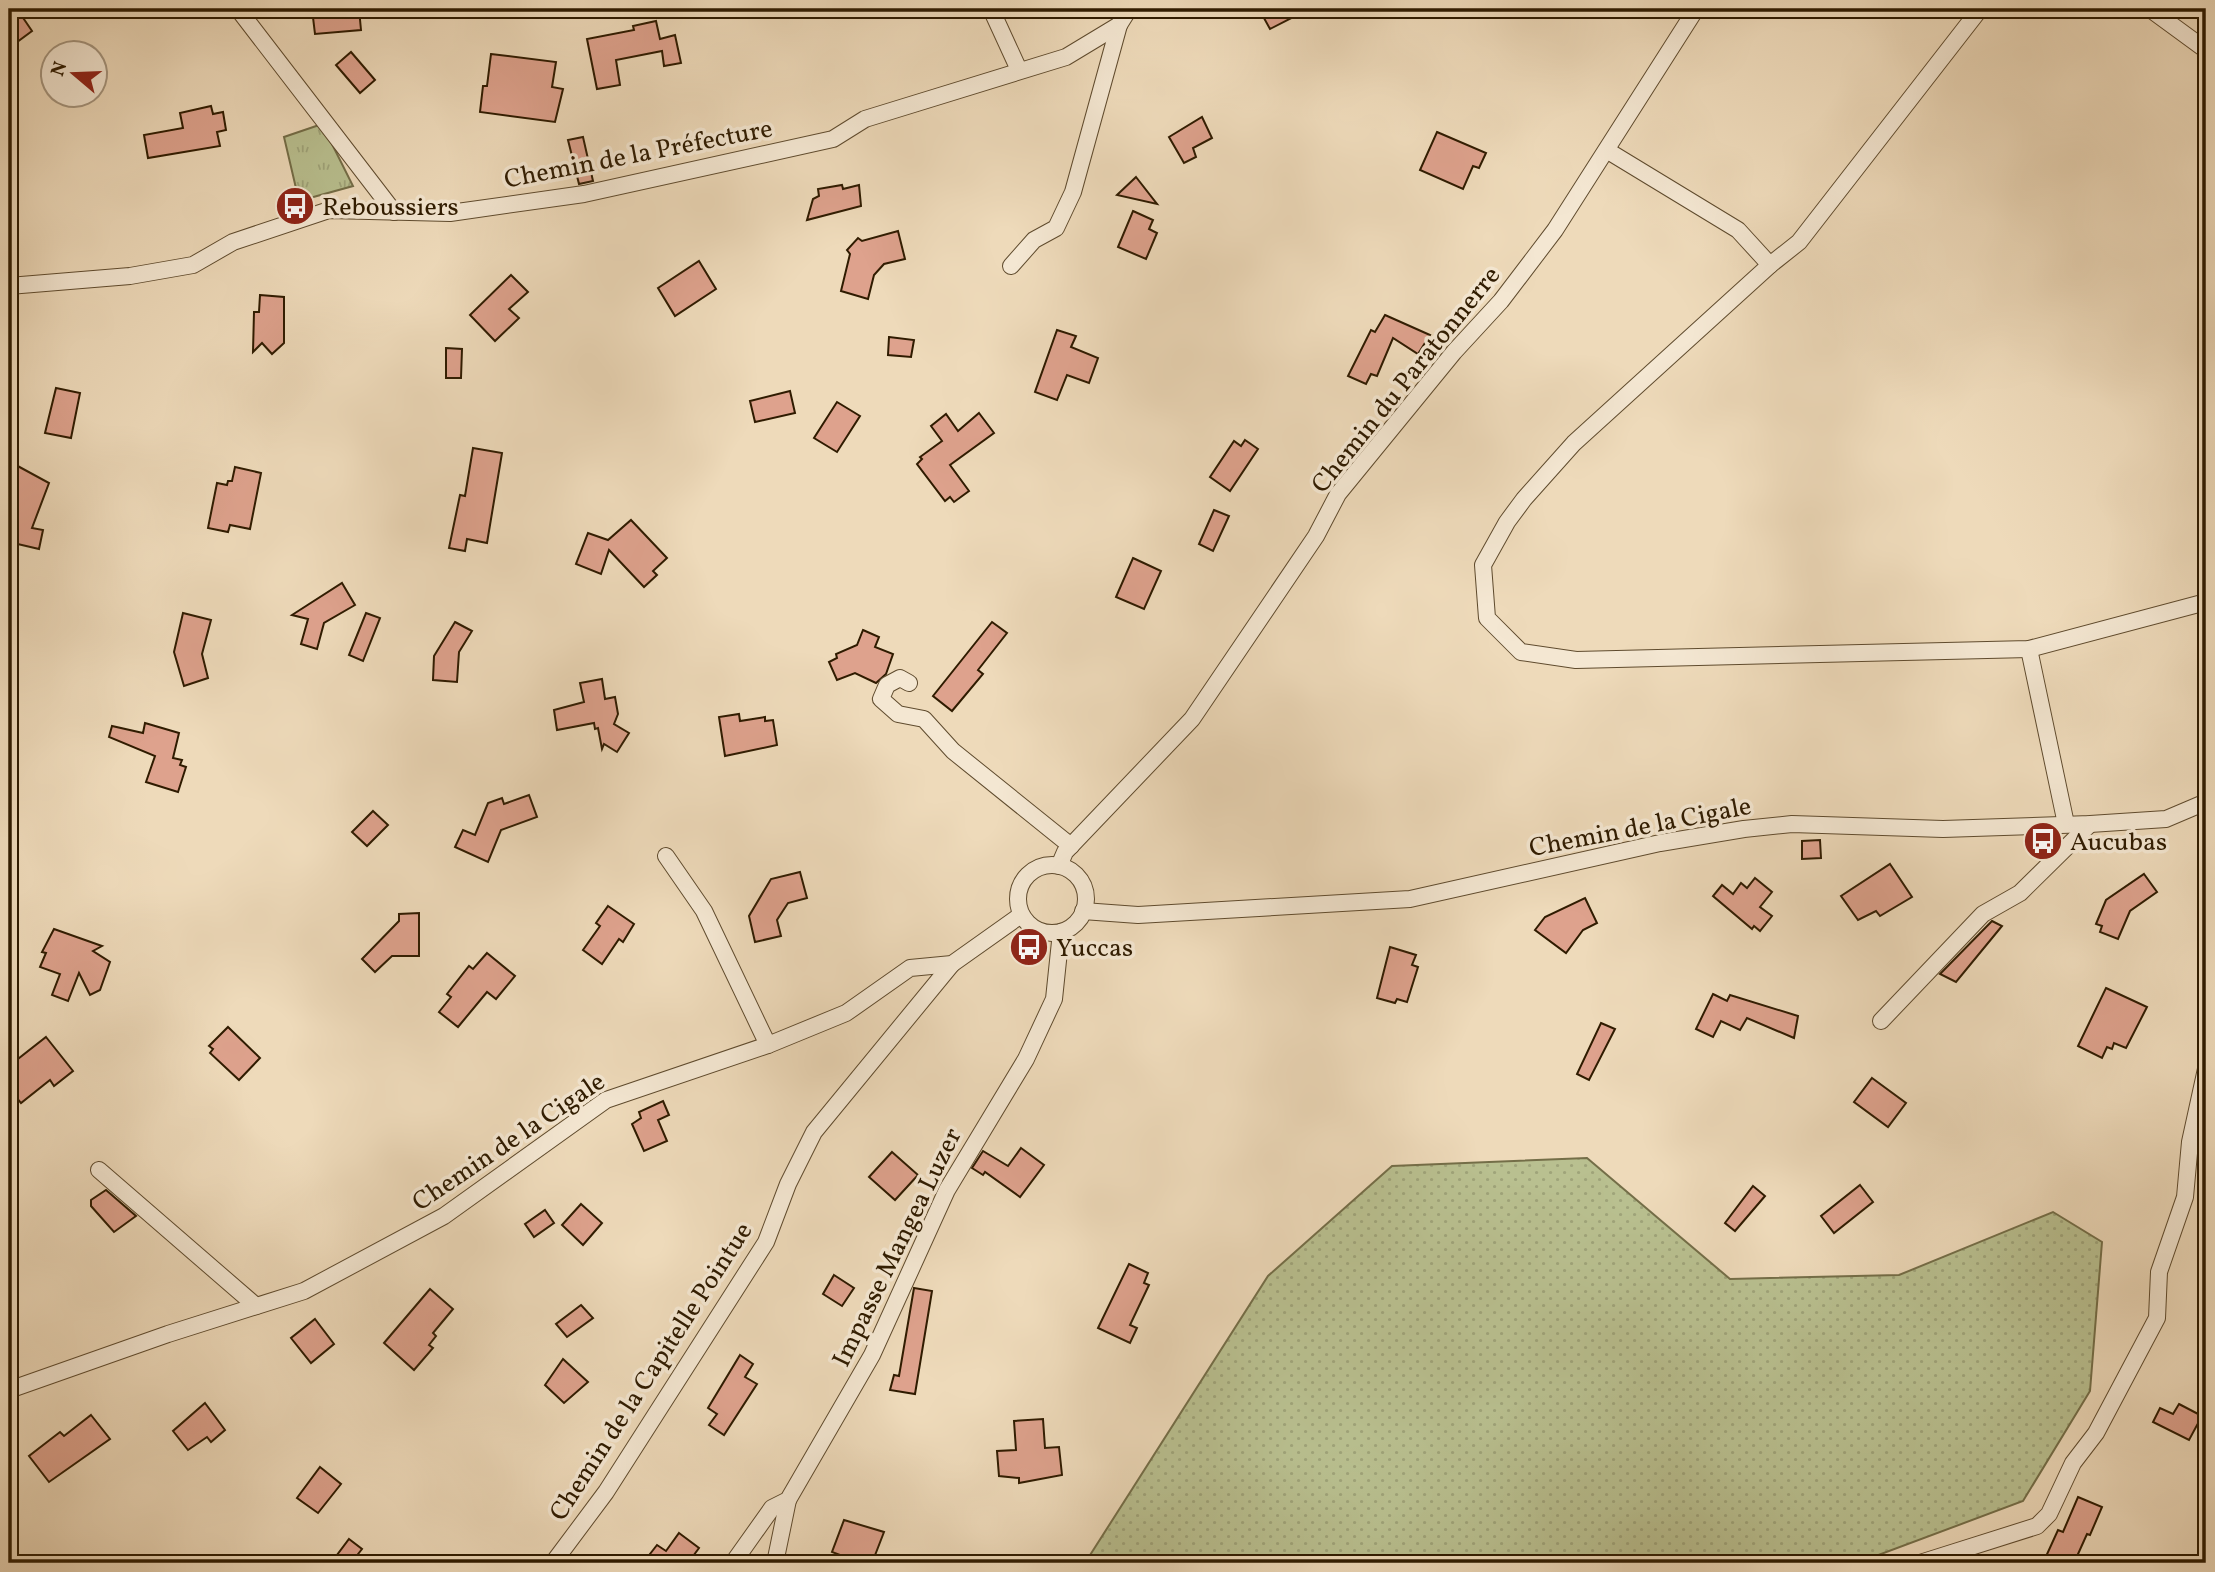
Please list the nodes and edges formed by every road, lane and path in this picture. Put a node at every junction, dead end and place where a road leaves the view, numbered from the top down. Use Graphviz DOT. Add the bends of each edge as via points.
graph roads {
  1 [pos="238,9"];
  2 [pos="991,9"];
  3 [pos="1129,9"];
  4 [pos="1696,9"];
  5 [pos="1980,9"];
  6 [pos="2150,9"];
  7 [pos="1119,25"];
  8 [pos="2206,50"];
  9 [pos="1019,70"];
  10 [pos="1608,151"];
  11 [pos="394,212"];
  12 [pos="1770,265"];
  13 [pos="1012,266"];
  14 [pos="9,286"];
  15 [pos="2206,602"];
  16 [pos="2028,649"];
  17 [pos="909,683"];
  18 [pos="2206,802"];
  19 [pos="2066,824"];
  20 [pos="2090,824"];
  21 [pos="1071,846"];
  22 [pos="666,856"];
  23 [pos="1059,866"];
  24 [pos="1083,911"];
  25 [pos="1021,915"];
  26 [pos="1061,932"];
  27 [pos="952,964"];
  28 [pos="1881,1021"];
  29 [pos="768,1045"];
  30 [pos="2206,1069"];
  31 [pos="99,1170"];
  32 [pos="256,1306"];
  33 [pos="9,1390"];
  34 [pos="788,1500"];
  35 [pos="553,1563"];
  36 [pos="733,1563"];
  37 [pos="775,1563"];
  38 [pos="1920,1563"];
  1 -- 11 [label="street"];
  2 -- 9 [label="street"];
  3 -- 7 [label="street, Chemin de la Préfecture"];
  4 -- 10 [label="street, Chemin du Paratonnerre"];
  5 -- 12 [label="street" via="1800,242"];
  6 -- 8 [label="street"];
  7 -- 9 [label="street, Chemin de la Préfecture" via="1066,57"];
  7 -- 13 [label="street" via="1073,192 1056,228 1034,240"];
  9 -- 11 [label="street, Chemin de la Préfecture" via="865,119 833,139 584,194 450,213"];
  10 -- 12 [label="street" via="1738,230"];
  10 -- 21 [label="street, Chemin du Paratonnerre" via="1501,301 1338,494 1316,536 1192,719"];
  11 -- 14 [label="street, Chemin de la Préfecture" via="329,210 233,242 193,265 130,276"];
  12 -- 16 [label="street" via="1574,443 1524,499 1483,565 1487,618 1521,652 1576,660"];
  15 -- 16 [label="street"];
  16 -- 19 [label="street"];
  17 -- 21 [label="street" via="901,677 887,685 881,699 898,714 924,719 953,751"];
  18 -- 20 [label="street, Chemin de la Cigale" via="2166,819"];
  19 -- 20 [label="street, Chemin de la Cigale"];
  19 -- 24 [label="street, Chemin de la Cigale" via="1943,829 1792,824 1660,844 1410,899 1138,915"];
  20 -- 28 [label="street" via="2020,893 1983,914"];
  21 -- 23 [label="street, Chemin du Paratonnerre"];
  22 -- 29 [label="street" via="704,911"];
  23 -- 24 [label="street" via="1079,878 1086,900"];
  23 -- 25 [label="street" via="1044,866 1030,873 1019,892"];
  24 -- 26 [label="street" via="1075,924"];
  25 -- 26 [label="street" via="1031,927"];
  25 -- 27 [label="street, Chemin de la Cigale"];
  26 -- 34 [label="street, Impasse Mangea Luzer" via="1054,999 1026,1059 947,1190 872,1355"];
  27 -- 29 [label="street, Chemin de la Cigale" via="910,968 846,1013"];
  27 -- 35 [label="street, Chemin de la Capitelle Pointue" via="814,1132 766,1242 606,1492"];
  29 -- 32 [label="street, Chemin de la Cigale" via="606,1100 444,1216 304,1291"];
  30 -- 38 [label="street" via="2190,1142 2185,1197 2159,1272 2157,1318 2096,1433 2073,1463 2049,1514 2037,1526"];
  31 -- 32 [label="street"];
  32 -- 33 [label="street, Chemin de la Cigale"];
  34 -- 36 [label="street, Impasse Mangea Luzer" via="772,1508"];
  34 -- 37 [label="street"];
}
